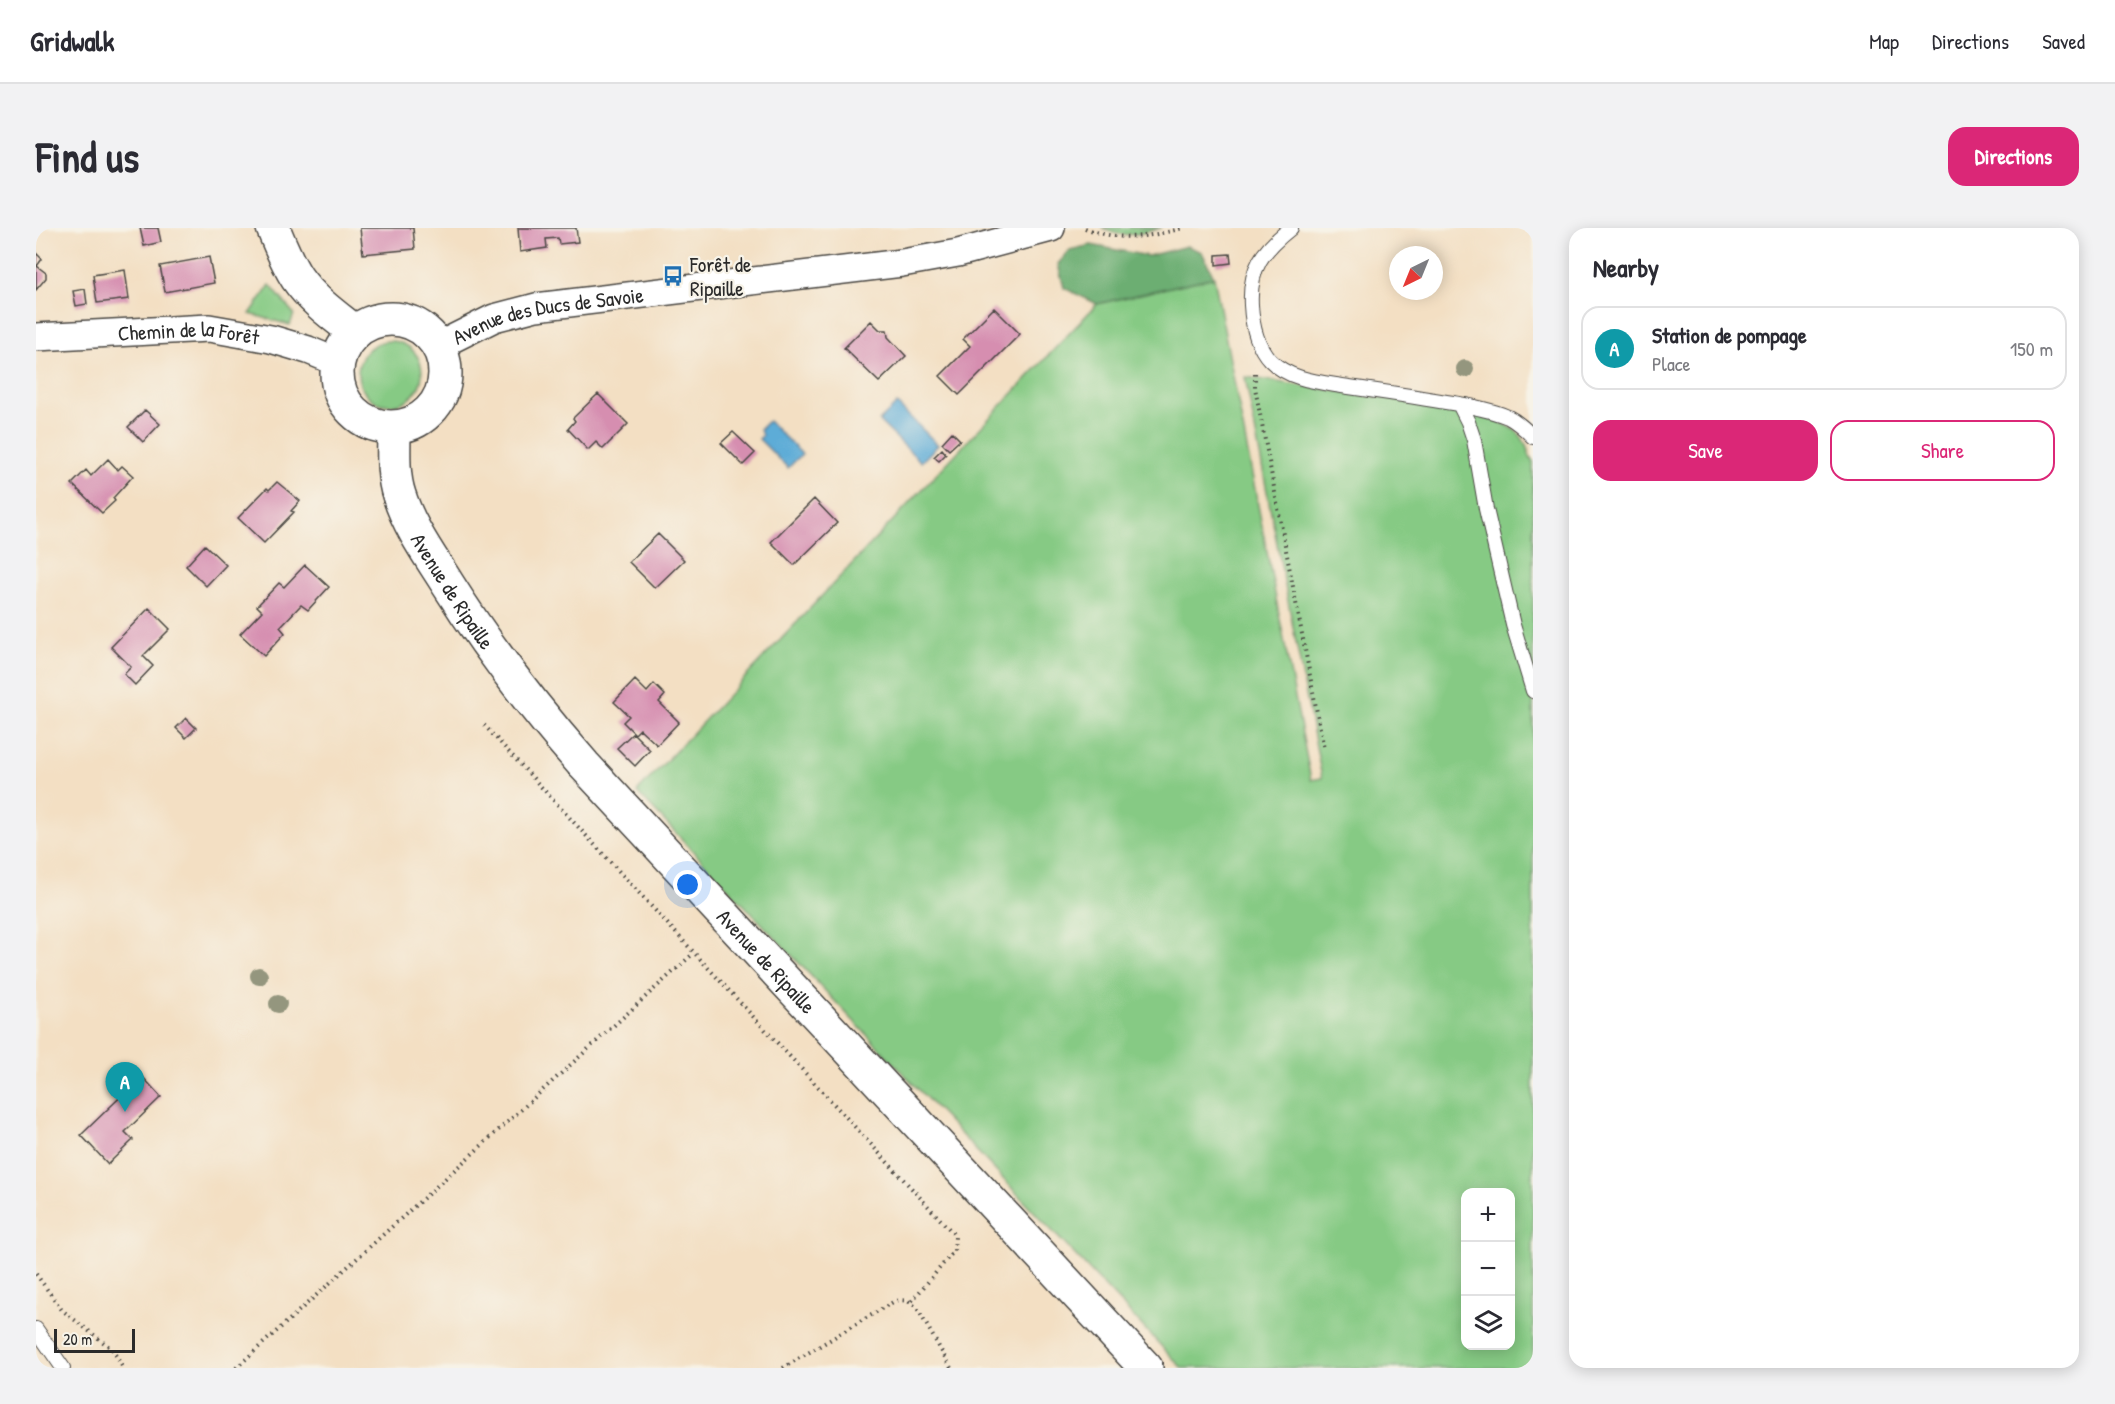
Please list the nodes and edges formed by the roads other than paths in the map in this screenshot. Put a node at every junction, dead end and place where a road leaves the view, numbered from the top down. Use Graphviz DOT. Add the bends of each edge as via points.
graph roads {
  1 [pos="273,228"];
  2 [pos="1051,228"];
  3 [pos="1291,228"];
  4 [pos="355,332"];
  5 [pos="36,337"];
  6 [pos="438,346"];
  7 [pos="338,362"];
  8 [pos="1459,404"];
  9 [pos="394,428"];
  10 [pos="1533,437"];
  11 [pos="1533,691"];
  12 [pos="36,1329"];
  13 [pos="63,1368"];
  14 [pos="1146,1368"];
  1 -- 4 [label="street" via="298,280"];
  2 -- 6 [label="street, Avenue des Ducs de Savoie" via="958,253 902,263 536,307 494,318"];
  3 -- 8 [label="lane" via="1262,255 1252,281 1255,333 1270,359 1281,369 1316,382"];
  4 -- 6 [label="street" via="377,321 402,320 426,332"];
  4 -- 7 [label="street" via="343,346"];
  5 -- 7 [label="street, Chemin de la Forêt" via="209,328 272,339"];
  6 -- 9 [label="street" via="445,367 439,398 417,421"];
  7 -- 9 [label="street" via="338,386 352,412 372,424"];
  8 -- 10 [label="lane" via="1508,417"];
  8 -- 11 [label="lane" via="1474,440 1513,625"];
  9 -- 14 [label="street, Avenue de Ripaille" via="396,482 407,516 466,613 539,713"];
  12 -- 13 [label="lane"];
}
